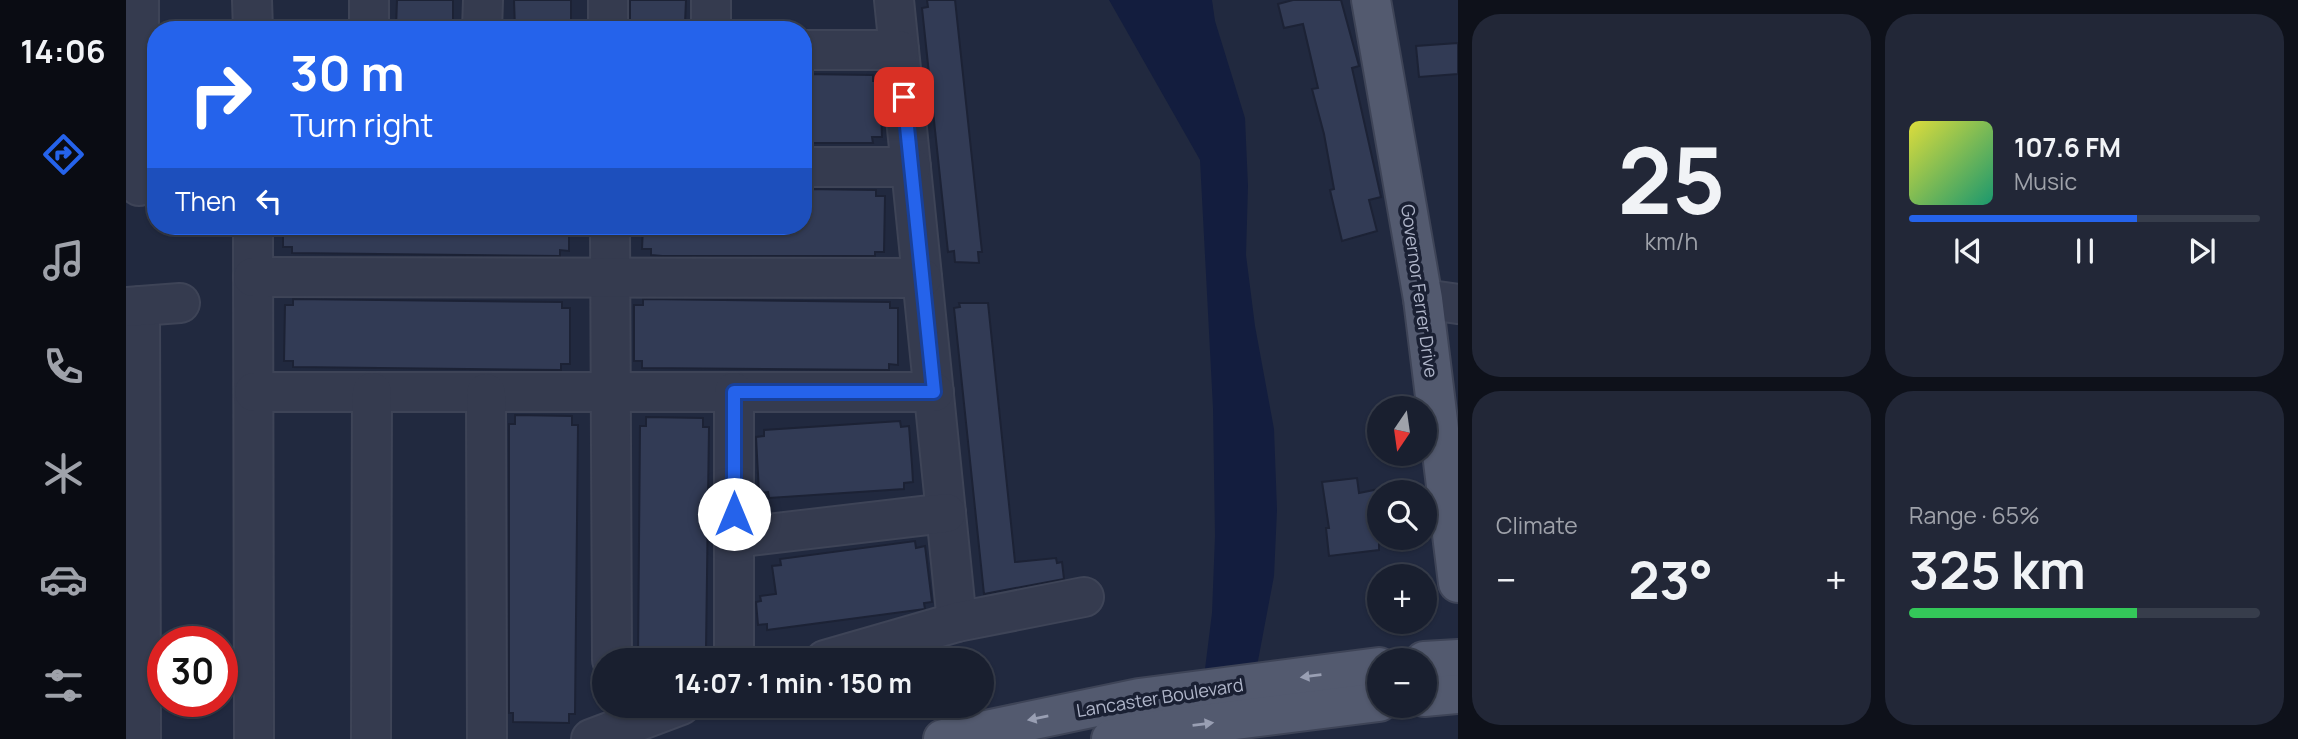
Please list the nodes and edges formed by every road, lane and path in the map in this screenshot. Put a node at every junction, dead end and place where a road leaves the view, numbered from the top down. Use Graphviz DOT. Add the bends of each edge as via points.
graph roads {
  1 [pos="139,0"];
  2 [pos="253,0"];
  3 [pos="369,0"];
  4 [pos="483,0"];
  5 [pos="608,0"];
  6 [pos="711,0"];
  7 [pos="894,0"];
  8 [pos="1371,0"];
  9 [pos="253,21"];
  10 [pos="369,21"];
  11 [pos="482,21"];
  12 [pos="608,21"];
  13 [pos="711,21"];
  14 [pos="812,50"];
  15 [pos="899,50"];
  16 [pos="812,167"];
  17 [pos="911,167"];
  18 [pos="140,186"];
  19 [pos="253,235"];
  20 [pos="610,235"];
  21 [pos="253,277"];
  22 [pos="610,278"];
  23 [pos="922,278"];
  24 [pos="1441,302"];
  25 [pos="180,303"];
  26 [pos="133,307"];
  27 [pos="254,392"];
  28 [pos="610,392"];
  29 [pos="734,392"];
  30 [pos="934,392"];
  31 [pos="372,393"];
  32 [pos="486,393"];
  33 [pos="1453,503"];
  34 [pos="946,513"];
  35 [pos="734,538"];
  36 [pos="1458,581"];
  37 [pos="1084,597"];
  38 [pos="957,622"];
  39 [pos="612,648"];
  40 [pos="734,648"];
  41 [pos="866,648"];
  42 [pos="1458,659"];
  43 [pos="1437,660"];
  44 [pos="133,668"];
  45 [pos="1367,669"];
  46 [pos="1458,694"];
  47 [pos="1437,696"];
  48 [pos="1367,704"];
  49 [pos="641,718"];
  50 [pos="607,729"];
  51 [pos="947,738"];
  52 [pos="141,739"];
  53 [pos="254,739"];
  54 [pos="371,739"];
  55 [pos="487,739"];
  56 [pos="1111,739"];
  1 -- 18 [label="street"];
  2 -- 9 [label="street"];
  3 -- 10 [label="street"];
  4 -- 11 [label="street"];
  5 -- 12 [label="street"];
  6 -- 13 [label="street"];
  7 -- 15 [label="street"];
  8 -- 24 [label="main road, Governor Ferrer Drive"];
  14 -- 15 [label="street"];
  15 -- 17 [label="street"];
  16 -- 17 [label="street"];
  17 -- 23 [label="street"];
  19 -- 21 [label="street"];
  20 -- 22 [label="street"];
  21 -- 22 [label="street"];
  21 -- 27 [label="street"];
  22 -- 23 [label="street"];
  22 -- 28 [label="street"];
  23 -- 30 [label="street"];
  24 -- 33 [label="main road, Governor Ferrer Drive"];
  25 -- 26 [label="street"];
  26 -- 44 [label="street"];
  27 -- 31 [label="street"];
  27 -- 53 [label="street"];
  28 -- 29 [label="street"];
  28 -- 32 [label="street"];
  28 -- 39 [label="street"];
  29 -- 30 [label="street"];
  29 -- 35 [label="street"];
  30 -- 34 [label="street"];
  31 -- 32 [label="street"];
  31 -- 54 [label="street"];
  32 -- 55 [label="street"];
  33 -- 36 [label="main road, Governor Ferrer Drive"];
  34 -- 35 [label="street"];
  34 -- 38 [label="street"];
  35 -- 40 [label="street"];
  37 -- 38 [label="street"];
  38 -- 41 [label="street"];
  42 -- 43 [label="main road"];
  44 -- 52 [label="street"];
  45 -- 51 [label="main road, Lancaster Boulevard, one-way" via="1139,698"];
  46 -- 47 [label="main road"];
  56 -- 48 [label="main road, Lancaster Boulevard, one-way"];
  49 -- 50 [label="street"];
}
